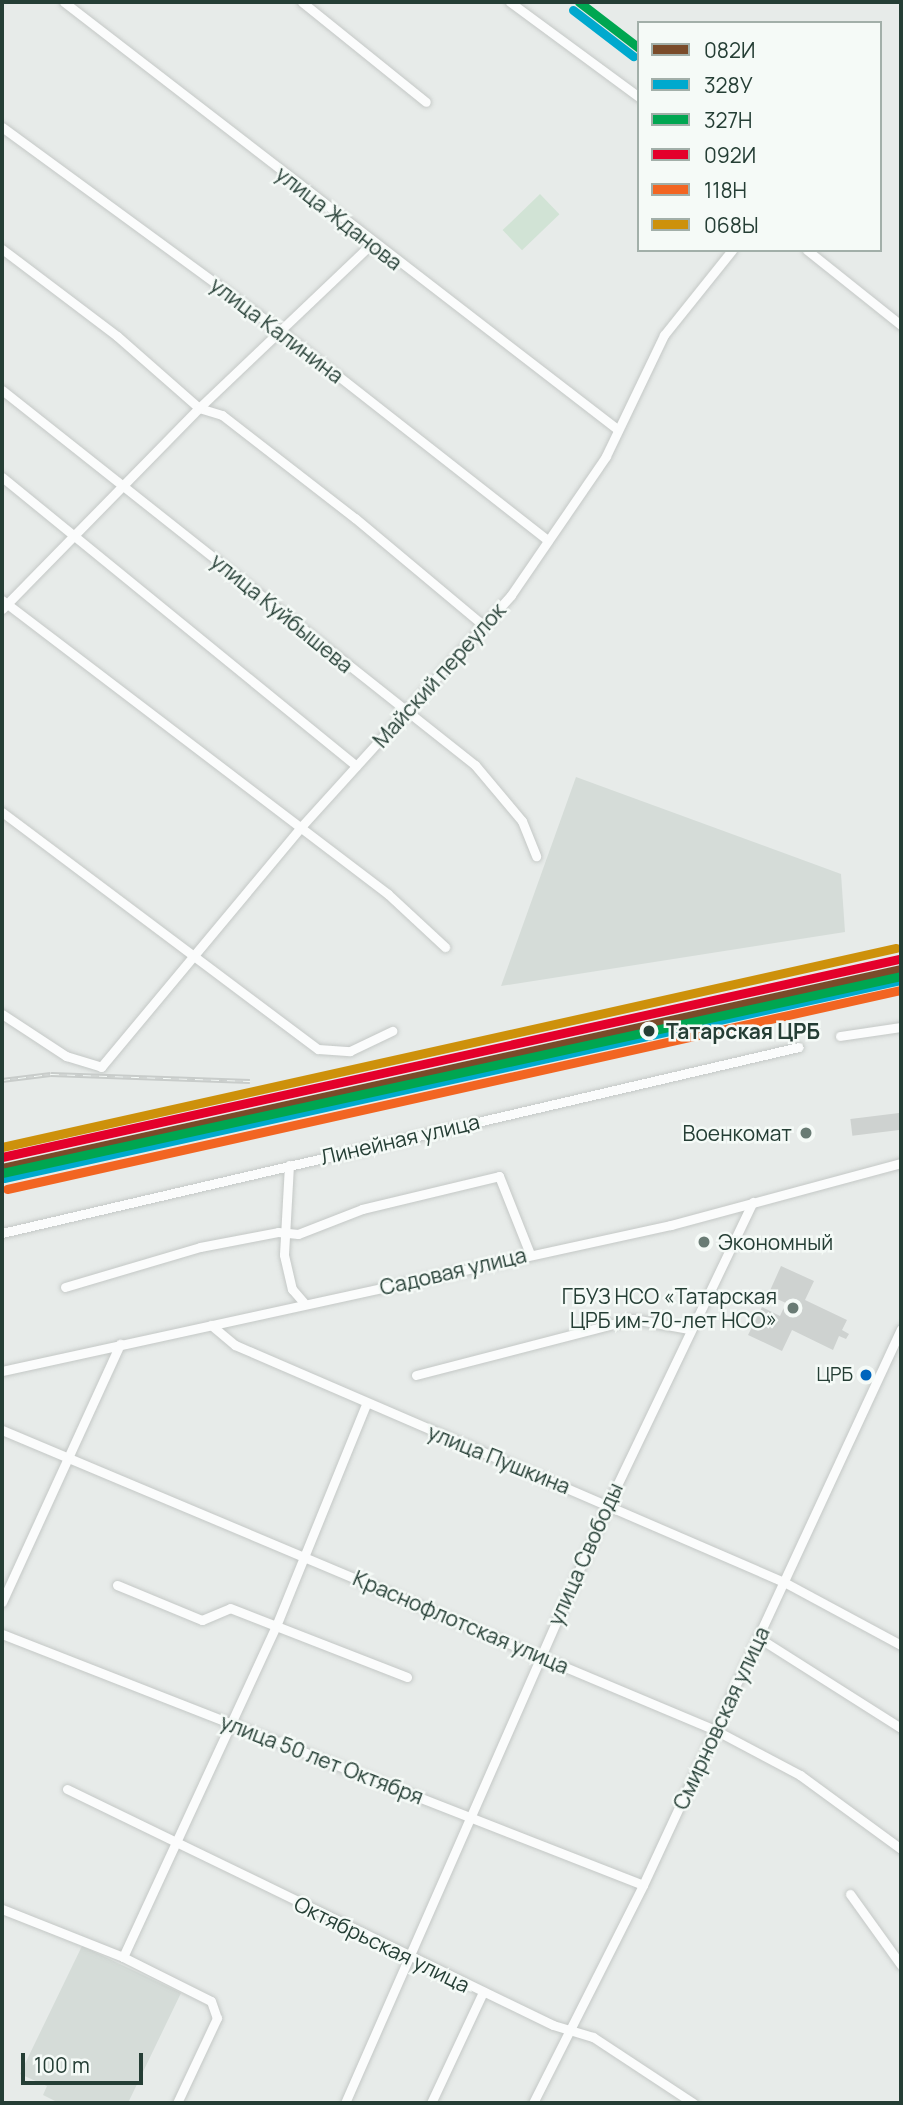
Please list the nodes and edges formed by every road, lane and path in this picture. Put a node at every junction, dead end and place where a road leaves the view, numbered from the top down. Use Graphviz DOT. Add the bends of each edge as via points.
graph roads {
  1 [pos="64,2"];
  2 [pos="302,2"];
  3 [pos="510,2"];
  4 [pos="637,96"];
  5 [pos="426,102"];
  6 [pos="2,127"];
  7 [pos="371,244"];
  8 [pos="2,249"];
  9 [pos="730,252"];
  10 [pos="810,252"];
  11 [pos="901,325"];
  12 [pos="281,331"];
  13 [pos="2,390"];
  14 [pos="199,408"];
  15 [pos="617,429"];
  16 [pos="2,477"];
  17 [pos="123,485"];
  18 [pos="75,537"];
  19 [pos="548,540"];
  20 [pos="3,604"];
  21 [pos="483,625"];
  22 [pos="407,713"];
  23 [pos="356,766"];
  24 [pos="2,811"];
  25 [pos="300,828"];
  26 [pos="537,856"];
  27 [pos="444,947"];
  28 [pos="197,959"];
  29 [pos="2,1014"];
  30 [pos="901,1027"];
  31 [pos="392,1031"];
  32 [pos="840,1036"];
  33 [pos="799,1047"];
  34 [pos="901,1163"];
  35 [pos="289,1165"];
  36 [pos="753,1202"];
  37 [pos="2,1233"];
  38 [pos="283,1233"];
  39 [pos="530,1254"];
  40 [pos="65,1287"];
  41 [pos="305,1304"];
  42 [pos="211,1325"];
  43 [pos="689,1329"];
  44 [pos="901,1329"];
  45 [pos="120,1344"];
  46 [pos="2,1371"];
  47 [pos="416,1375"];
  48 [pos="366,1404"];
  49 [pos="2,1430"];
  50 [pos="65,1455"];
  51 [pos="608,1504"];
  52 [pos="303,1555"];
  53 [pos="784,1582"];
  54 [pos="117,1585"];
  55 [pos="2,1602"];
  56 [pos="276,1626"];
  57 [pos="2,1634"];
  58 [pos="759,1638"];
  59 [pos="901,1645"];
  60 [pos="539,1655"];
  61 [pos="407,1677"];
  62 [pos="232,1725"];
  63 [pos="901,1728"];
  64 [pos="715,1730"];
  65 [pos="67,1789"];
  66 [pos="470,1817"];
  67 [pos="175,1845"];
  68 [pos="901,1849"];
  69 [pos="643,1885"];
  70 [pos="850,1894"];
  71 [pos="2,1909"];
  72 [pos="122,1957"];
  73 [pos="408,1957"];
  74 [pos="901,1965"];
  75 [pos="483,1993"];
  76 [pos="569,2029"];
  77 [pos="177,2103"];
  78 [pos="345,2103"];
  79 [pos="432,2103"];
  80 [pos="533,2103"];
  81 [pos="692,2103"];
  1 -- 7 [label="street, улица Жданова"];
  2 -- 5 [label="street"];
  3 -- 4 [label="street"];
  6 -- 12 [label="street, улица Калинина"];
  7 -- 12 [label="street"];
  7 -- 15 [label="street, улица Жданова"];
  8 -- 14 [label="street" via="117,336"];
  9 -- 15 [label="street, Майский переулок" via="664,335"];
  10 -- 11 [label="street"];
  12 -- 14 [label="street"];
  12 -- 19 [label="street, улица Калинина"];
  13 -- 17 [label="street, улица Куйбышева"];
  14 -- 17 [label="street"];
  14 -- 21 [label="street" via="222,415"];
  15 -- 19 [label="street, Майский переулок" via="606,456"];
  16 -- 18 [label="street"];
  17 -- 18 [label="street"];
  17 -- 22 [label="street, улица Куйбышева"];
  18 -- 20 [label="street"];
  18 -- 23 [label="street"];
  19 -- 21 [label="street, Майский переулок" via="511,595"];
  20 -- 25 [label="street"];
  21 -- 22 [label="street, Майский переулок"];
  22 -- 23 [label="street, Майский переулок"];
  22 -- 26 [label="street, улица Куйбышева" via="475,765 522,821"];
  23 -- 25 [label="street, Майский переулок"];
  24 -- 28 [label="street"];
  25 -- 27 [label="street"];
  25 -- 28 [label="street, Майский переулок"];
  28 -- 29 [label="street, Майский переулок" via="101,1067 66,1056"];
  28 -- 31 [label="street" via="318,1049 350,1051"];
  30 -- 32 [label="street"];
  33 -- 35 [label="street, Линейная улица"];
  34 -- 36 [label="street, Садовая улица"];
  35 -- 37 [label="street, Линейная улица"];
  35 -- 38 [label="street"];
  36 -- 39 [label="street, Садовая улица"];
  36 -- 43 [label="street, улица Свободы"];
  38 -- 39 [label="street" via="298,1234 362,1209 499,1176"];
  38 -- 40 [label="street" via="200,1247"];
  38 -- 41 [label="street" via="286,1275"];
  39 -- 41 [label="street, Садовая улица"];
  41 -- 42 [label="street, Садовая улица"];
  42 -- 45 [label="street, Садовая улица"];
  42 -- 48 [label="street, улица Пушкина" via="235,1345"];
  43 -- 47 [label="street" via="634,1319"];
  43 -- 51 [label="street, улица Свободы"];
  44 -- 53 [label="street, Смирновская улица"];
  45 -- 46 [label="street, Садовая улица"];
  45 -- 50 [label="street"];
  48 -- 51 [label="street, улица Пушкина"];
  48 -- 52 [label="street"];
  49 -- 50 [label="street, Краснофлотская улица"];
  50 -- 52 [label="street, Краснофлотская улица"];
  50 -- 55 [label="street"];
  51 -- 53 [label="street, улица Пушкина"];
  51 -- 60 [label="street, улица Свободы"];
  52 -- 56 [label="street"];
  52 -- 60 [label="street, Краснофлотская улица"];
  53 -- 58 [label="street, Смирновская улица"];
  53 -- 59 [label="street, улица Пушкина"];
  54 -- 56 [label="street" via="202,1620 230,1608"];
  56 -- 61 [label="street"];
  56 -- 62 [label="street"];
  57 -- 62 [label="street, улица 50 лет Октября"];
  58 -- 63 [label="street"];
  58 -- 64 [label="street, Смирновская улица"];
  60 -- 64 [label="street, Краснофлотская улица"];
  60 -- 66 [label="street, улица Свободы"];
  62 -- 66 [label="street, улица 50 лет Октября"];
  62 -- 67 [label="street"];
  64 -- 68 [label="street, Краснофлотская улица" via="800,1775"];
  64 -- 69 [label="street, Смирновская улица"];
  65 -- 67 [label="street, Октябрьская улица"];
  66 -- 69 [label="street, улица 50 лет Октября"];
  66 -- 73 [label="street, улица Свободы"];
  67 -- 72 [label="street"];
  67 -- 73 [label="street, Октябрьская улица"];
  69 -- 76 [label="street, Смирновская улица"];
  70 -- 74 [label="street"];
  71 -- 72 [label="street"];
  72 -- 77 [label="street" via="217,2009"];
  73 -- 75 [label="street, Октябрьская улица"];
  73 -- 78 [label="street, улица Свободы"];
  75 -- 76 [label="street, Октябрьская улица"];
  75 -- 79 [label="street"];
  76 -- 80 [label="street, Смирновская улица"];
  76 -- 81 [label="street, Октябрьская улица" via="623,2054"];
}
